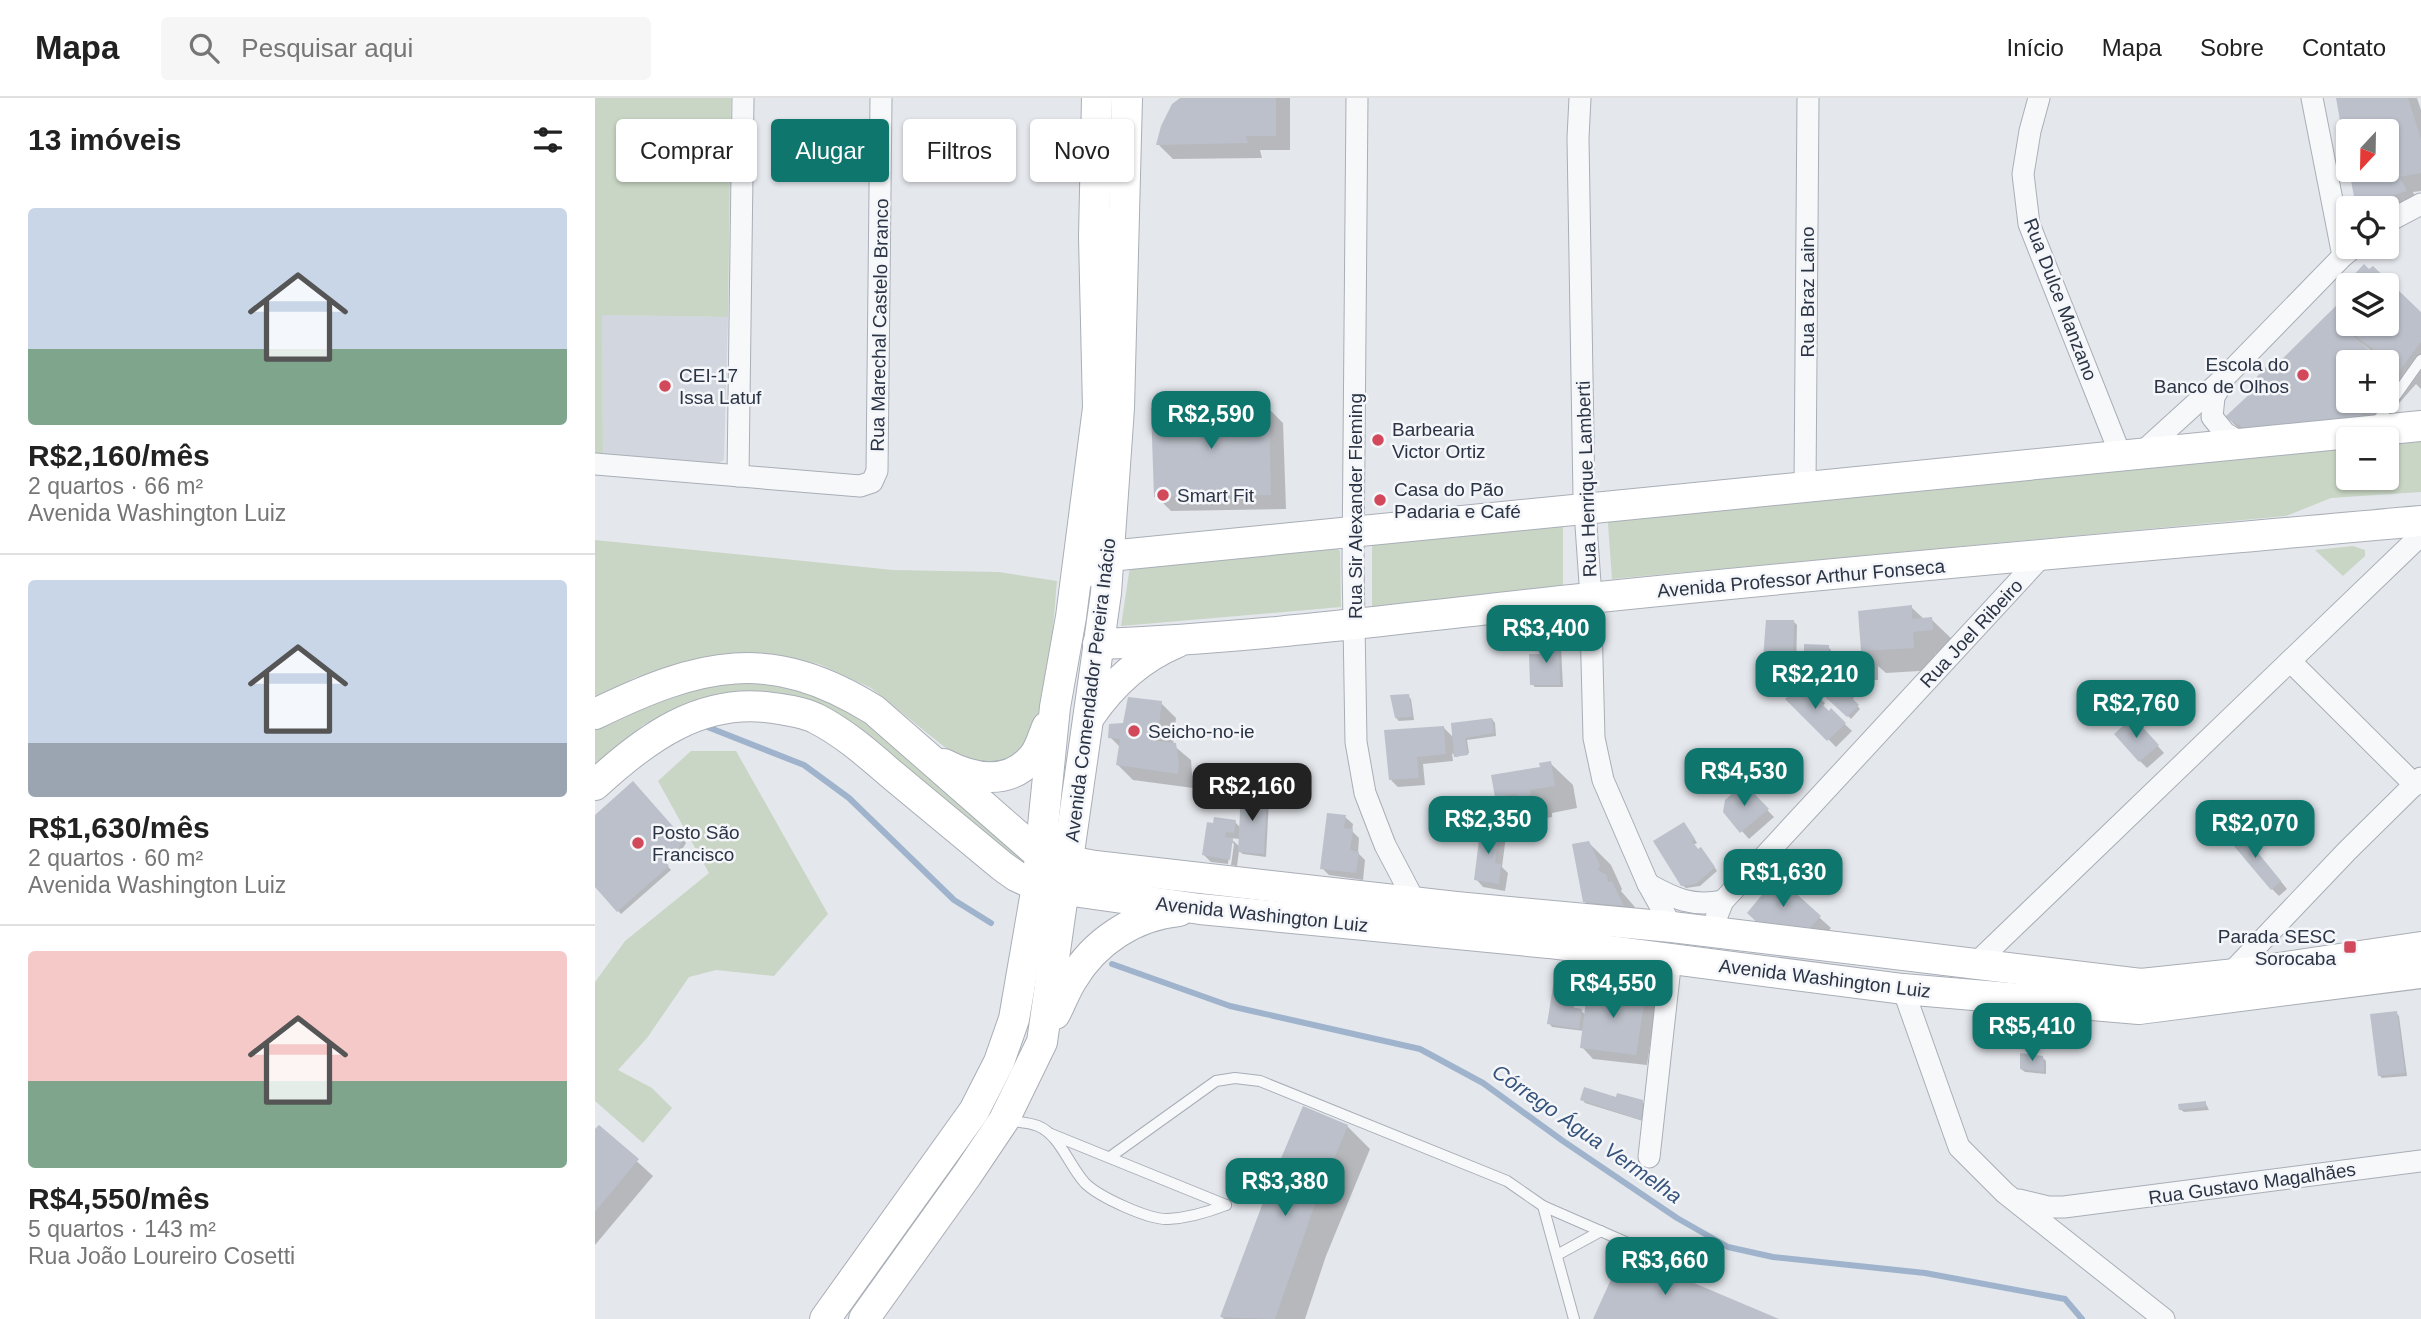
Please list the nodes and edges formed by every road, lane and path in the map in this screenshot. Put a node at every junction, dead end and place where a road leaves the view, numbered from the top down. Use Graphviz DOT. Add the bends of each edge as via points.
graph roads {
  1 [pos="743,98"];
  2 [pos="881,98"];
  3 [pos="1097,98"];
  4 [pos="1127,98"];
  5 [pos="1357,98"];
  6 [pos="1580,98"];
  7 [pos="1808,98"];
  8 [pos="2039,98"];
  9 [pos="2312,98"];
  10 [pos="2336,197"];
  11 [pos="2421,205"];
  12 [pos="2399,216"];
  13 [pos="2341,259"];
  14 [pos="2421,360"];
  15 [pos="2226,376"];
  16 [pos="2421,426"];
  17 [pos="2374,427"];
  18 [pos="2399,429"];
  19 [pos="2336,436"];
  20 [pos="2245,445"];
  21 [pos="2130,455"];
  22 [pos="595,464"];
  23 [pos="738,476"];
  24 [pos="1805,486"];
  25 [pos="1586,510"];
  26 [pos="2421,520"];
  27 [pos="1354,533"];
  28 [pos="2421,534"];
  29 [pos="2043,555"];
  30 [pos="1109,557"];
  31 [pos="1077,578"];
  32 [pos="1590,598"];
  33 [pos="1072,617"];
  34 [pos="1355,625"];
  35 [pos="1182,641"];
  36 [pos="1098,644"];
  37 [pos="2290,661"];
  38 [pos="1055,707"];
  39 [pos="595,714"];
  40 [pos="1087,719"];
  41 [pos="920,751"];
  42 [pos="2418,781"];
  43 [pos="595,785"];
  44 [pos="1052,873"];
  45 [pos="1648,884"];
  46 [pos="1723,901"];
  47 [pos="1415,902"];
  48 [pos="1200,909"];
  49 [pos="1672,928"];
  50 [pos="1710,933"];
  51 [pos="2421,947"];
  52 [pos="1671,958"];
  53 [pos="1974,965"];
  54 [pos="2421,973"];
  55 [pos="2229,975"];
  56 [pos="1903,989"];
  57 [pos="1042,1042"];
  58 [pos="1004,1119"];
  59 [pos="1051,1134"];
  60 [pos="1110,1157"];
  61 [pos="1649,1157"];
  62 [pos="2421,1161"];
  63 [pos="2005,1194"];
  64 [pos="2083,1205"];
  65 [pos="1543,1206"];
  66 [pos="1601,1231"];
  67 [pos="2072,1248"];
  68 [pos="1557,1255"];
  69 [pos="1683,1267"];
  70 [pos="825,1319"];
  71 [pos="864,1319"];
  72 [pos="1574,1319"];
  73 [pos="2164,1319"];
  1 -- 23 [label="street"];
  2 -- 23 [label="street, Rua Marechal Castelo Branco" via="875,477 860,486"];
  3 -- 31 [label="main road, Avenida Comendador Pereira Inácio" via="1098,408"];
  4 -- 30 [label="main road, Avenida Comendador Pereira Inácio" via="1119,408"];
  5 -- 27 [label="street, Rua Sir Alexander Fleming"];
  6 -- 25 [label="street, Rua Henrique Lamberti"];
  7 -- 24 [label="street, Rua Braz Laino"];
  8 -- 21 [label="street, Rua Dulce Manzano" via="2023,174 2029,224"];
  9 -- 10 [label="street"];
  11 -- 12 [label="street"];
  13 -- 15 [label="street"];
  14 -- 17 [label="lane"];
  15 -- 20 [label="street" via="2214,397 2212,417 2225,433"];
  15 -- 21 [label="street"];
  16 -- 18 [label="main road"];
  19 -- 20 [label="main road"];
  20 -- 21 [label="main road"];
  21 -- 24 [label="main road"];
  22 -- 23 [label="street, Rua Marechal Castelo Branco"];
  24 -- 25 [label="main road"];
  25 -- 27 [label="main road"];
  25 -- 32 [label="street, Rua Henrique Lamberti"];
  26 -- 29 [label="main road, Avenida Professor Arthur Fonseca"];
  27 -- 30 [label="main road"];
  27 -- 34 [label="street, Rua Sir Alexander Fleming"];
  28 -- 37 [label="street"];
  29 -- 32 [label="main road, Avenida Professor Arthur Fonseca"];
  29 -- 46 [label="street, Rua Joel Ribeiro"];
  30 -- 31 [label="main road"];
  30 -- 36 [label="main road, Avenida Comendador Pereira Inácio"];
  31 -- 33 [label="main road, Avenida Comendador Pereira Inácio"];
  32 -- 34 [label="main road, Avenida Professor Arthur Fonseca"];
  32 -- 45 [label="street, Rua Henrique Lamberti" via="1594,738 1603,780"];
  33 -- 36 [label="main road"];
  33 -- 38 [label="main road, Avenida Comendador Pereira Inácio"];
  34 -- 35 [label="main road, Avenida Professor Arthur Fonseca"];
  34 -- 47 [label="street, Rua Sir Alexander Fleming" via="1356,742 1365,793 1385,845"];
  35 -- 36 [label="main road, Avenida Professor Arthur Fonseca"];
  35 -- 40 [label="main road" via="1156,653 1118,681"];
  36 -- 40 [label="main road, Avenida Comendador Pereira Inácio"];
  37 -- 42 [label="street"];
  37 -- 53 [label="street"];
  38 -- 41 [label="main road" via="1035,754 1022,768 1005,776 989,778 958,771"];
  38 -- 44 [label="main road, Avenida Comendador Pereira Inácio"];
  39 -- 41 [label="main road" via="665,682 724,669 759,668 792,673 848,694 874,710"];
  40 -- 44 [label="main road, Avenida Comendador Pereira Inácio"];
  41 -- 44 [label="main road"];
  42 -- 55 [label="street"];
  43 -- 44 [label="main road" via="659,733 687,719 727,707 786,709 843,734 1016,876"];
  44 -- 47 [label="main road, Avenida Washington Luiz"];
  44 -- 48 [label="main road, Avenida Washington Luiz"];
  44 -- 57 [label="main road, Avenida Comendador Pereira Inácio"];
  44 -- 70 [label="main road, Avenida Comendador Pereira Inácio" via="999,1062 974,1111"];
  45 -- 46 [label="street" via="1673,898 1703,905"];
  45 -- 49 [label="street, Rua Henrique Lamberti"];
  46 -- 50 [label="street, Rua Joel Ribeiro"];
  47 -- 49 [label="main road, Avenida Washington Luiz"];
  48 -- 52 [label="main road, Avenida Washington Luiz"];
  48 -- 57 [label="main road" via="1162,913 1129,925 1100,946 1072,978"];
  49 -- 50 [label="main road, Avenida Washington Luiz"];
  50 -- 53 [label="main road, Avenida Washington Luiz"];
  51 -- 55 [label="main road, Avenida Washington Luiz"];
  52 -- 56 [label="main road, Avenida Washington Luiz"];
  52 -- 61 [label="street"];
  53 -- 55 [label="main road, Avenida Washington Luiz" via="2141,984"];
  54 -- 56 [label="main road, Avenida Washington Luiz" via="2139,1009"];
  56 -- 63 [label="street" via="1959,1147"];
  57 -- 58 [label="main road, Avenida Comendador Pereira Inácio"];
  58 -- 59 [label="lane" via="1037,1125"];
  58 -- 71 [label="main road, Avenida Comendador Pereira Inácio"];
  59 -- 60 [label="lane"];
  59 -- 60 [label="lane" via="1087,1186 1108,1200 1166,1219 1226,1205"];
  60 -- 65 [label="lane" via="1216,1081 1235,1078 1260,1081 1507,1181"];
  62 -- 64 [label="street, Rua Gustavo Magalhães"];
  63 -- 64 [label="street, Rua Gustavo Magalhães" via="2048,1208"];
  63 -- 67 [label="street"];
  64 -- 67 [label="street" via="2069,1212 2062,1228"];
  65 -- 66 [label="lane"];
  65 -- 68 [label="lane"];
  66 -- 68 [label="lane"];
  66 -- 69 [label="lane"];
  67 -- 73 [label="street"];
  68 -- 72 [label="lane"];
}
